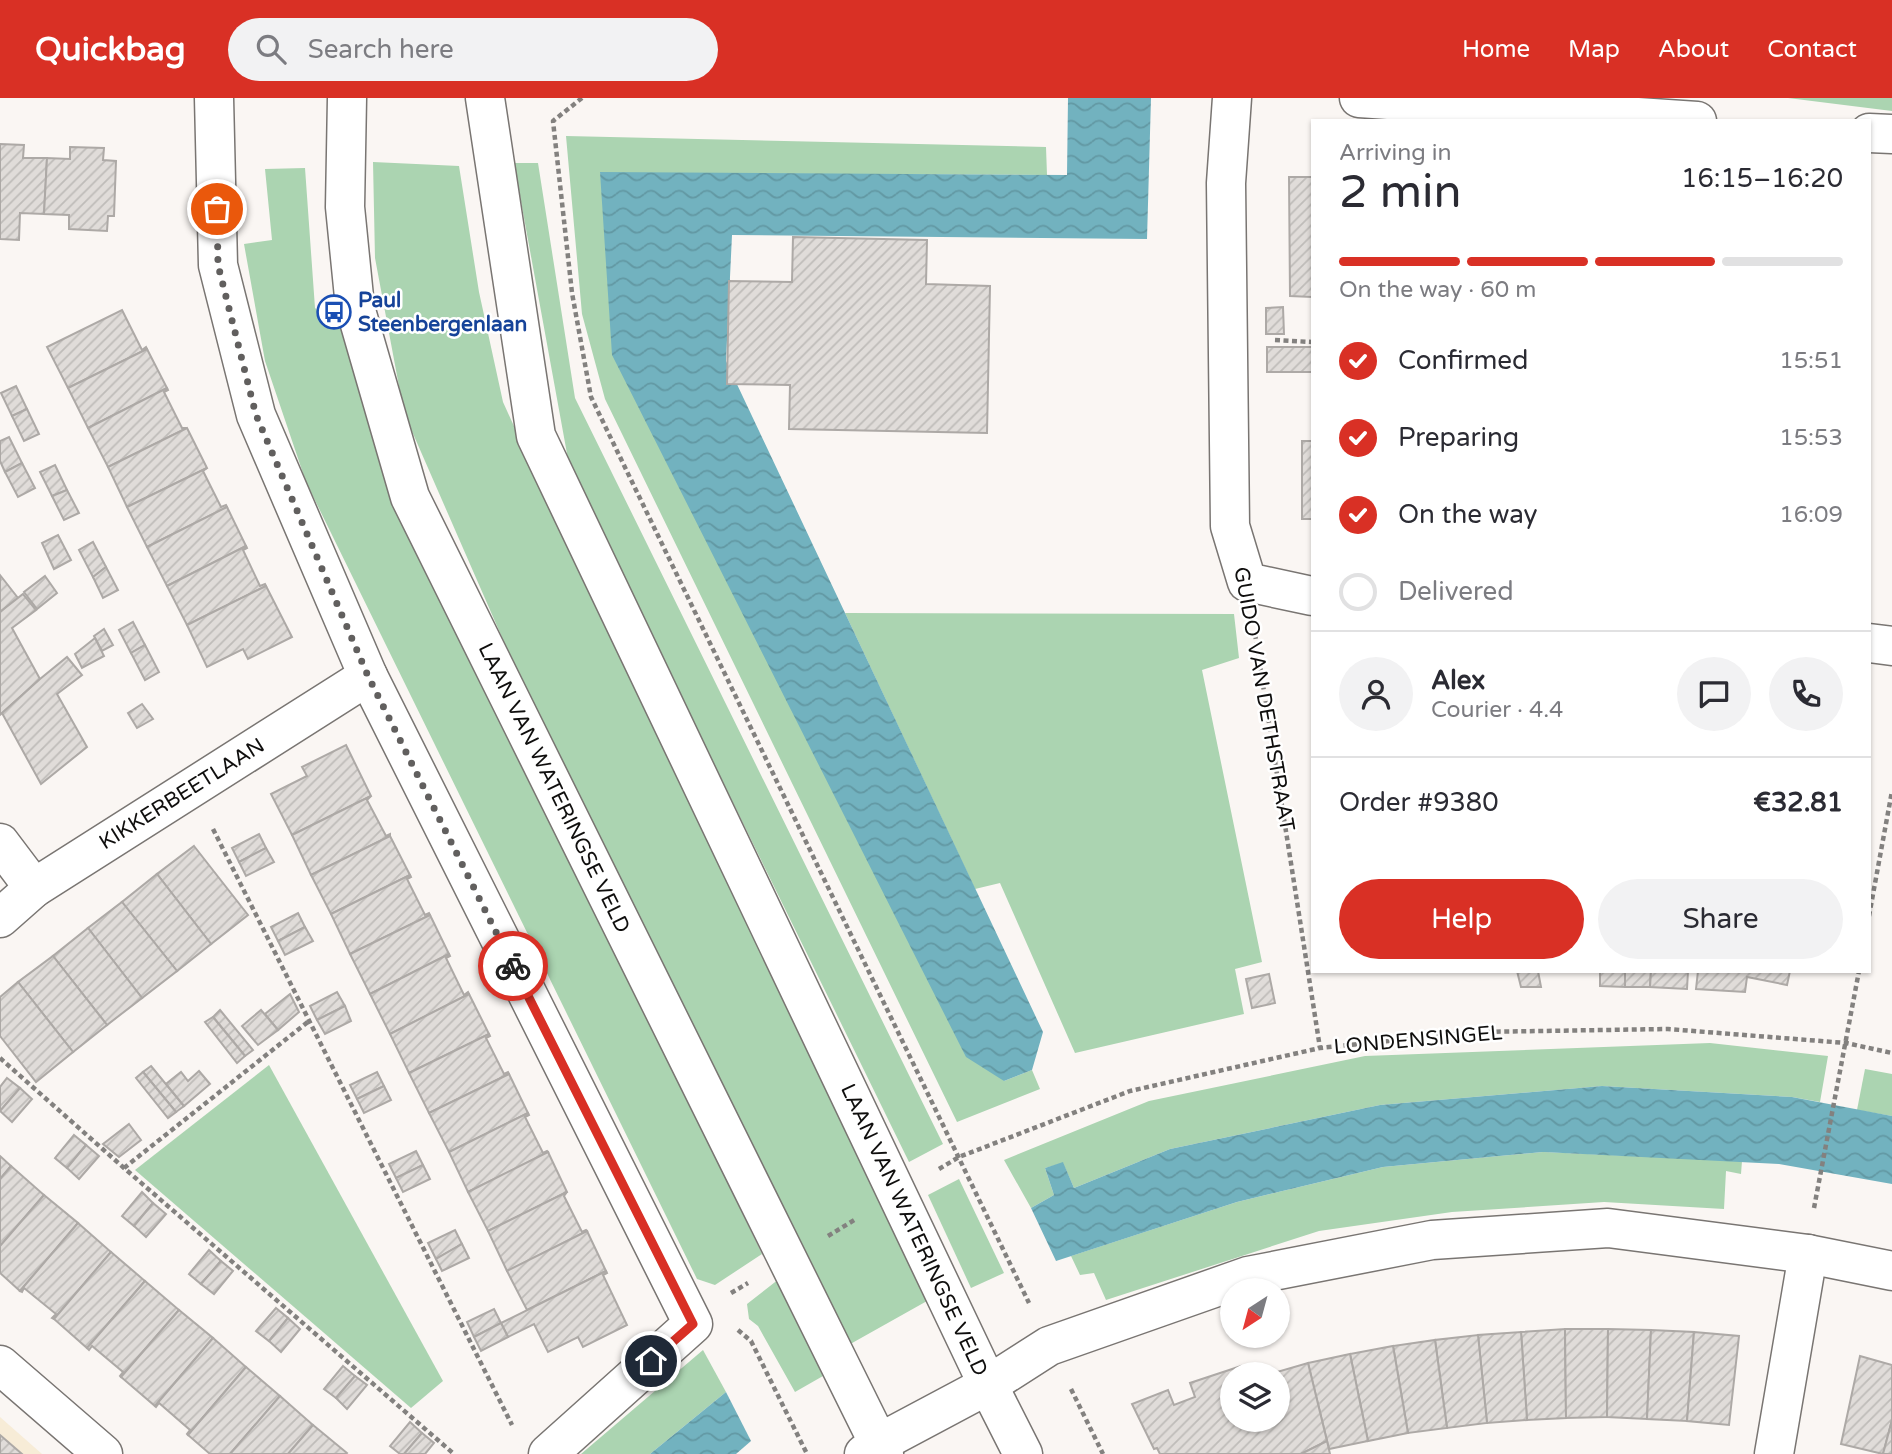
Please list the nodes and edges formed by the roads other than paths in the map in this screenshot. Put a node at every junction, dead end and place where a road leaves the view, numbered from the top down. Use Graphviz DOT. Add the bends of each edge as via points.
graph roads {
  1 [pos="214,98"];
  2 [pos="347,98"];
  3 [pos="485,98"];
  4 [pos="1232,98"];
  5 [pos="1359,98"];
  6 [pos="1668,119"];
  7 [pos="1871,133"];
  8 [pos="1892,134"];
  9 [pos="1311,596"];
  10 [pos="1871,643"];
  11 [pos="1892,646"];
  12 [pos="368,676"];
  13 [pos="0,843"];
  14 [pos="34,888"];
  15 [pos="0,918"];
  16 [pos="1808,1254"];
  17 [pos="1892,1271"];
  18 [pos="0,1365"];
  19 [pos="988,1385"];
  20 [pos="876,1451"];
  21 [pos="103,1454"];
  22 [pos="548,1454"];
  23 [pos="1023,1454"];
  24 [pos="1774,1454"];
  1 -- 12 [label="street" via="218,265 256,415"];
  2 -- 20 [label="street, LAAN VAN WATERINGSE VELD" via="345,207 355,307 410,497"];
  3 -- 19 [label="street, LAAN VAN WATERINGSE VELD" via="536,436"];
  4 -- 9 [label="street, GUIDO VAN DETHSTRAAT" via="1226,183 1230,526 1247,582"];
  5 -- 6 [label="street"];
  7 -- 8 [label="street"];
  10 -- 11 [label="street"];
  12 -- 14 [label="street, KIKKERBEETLAAN"];
  12 -- 22 [label="street" via="693,1324"];
  13 -- 14 [label="street"];
  14 -- 15 [label="street, KIKKERBEETLAAN"];
  16 -- 17 [label="street"];
  16 -- 19 [label="street" via="1608,1228 1432,1240 1248,1276 1049,1346"];
  16 -- 24 [label="street"];
  18 -- 21 [label="street"];
  19 -- 20 [label="street, LAAN VAN WATERINGSE VELD"];
  19 -- 23 [label="street, LAAN VAN WATERINGSE VELD"];
}
